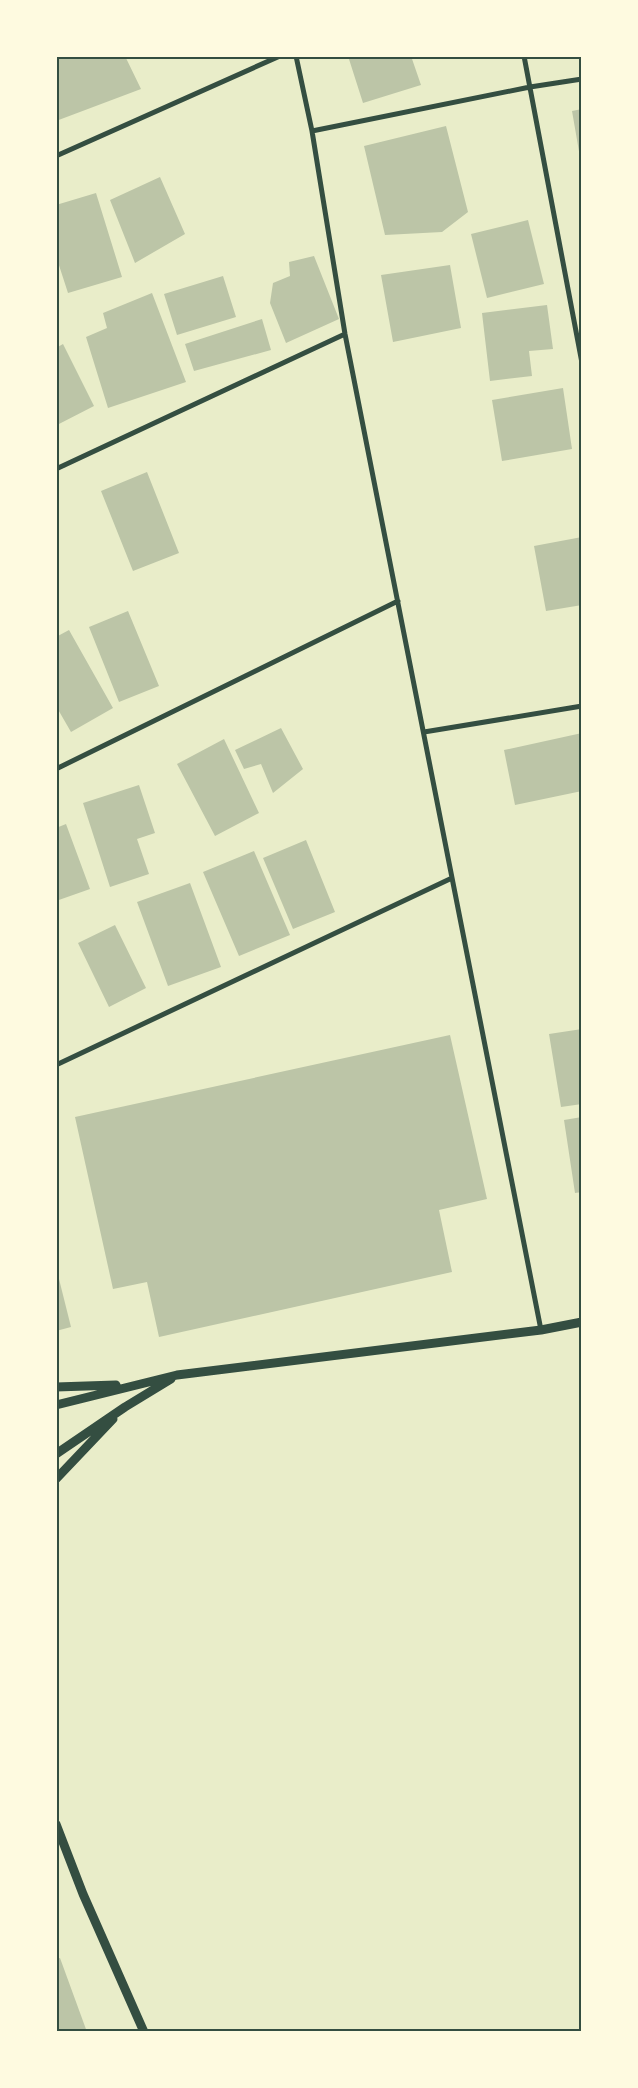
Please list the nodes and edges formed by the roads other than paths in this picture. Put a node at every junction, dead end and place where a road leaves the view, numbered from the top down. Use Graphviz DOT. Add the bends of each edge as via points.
graph roads {
  1 [pos="280,56"];
  2 [pos="296,56"];
  3 [pos="524,56"];
  4 [pos="582,79"];
  5 [pos="530,87"];
  6 [pos="312,131"];
  7 [pos="56,156"];
  8 [pos="346,334"];
  9 [pos="582,363"];
  10 [pos="56,470"];
  11 [pos="398,601"];
  12 [pos="582,706"];
  13 [pos="424,732"];
  14 [pos="56,769"];
  15 [pos="452,878"];
  16 [pos="56,1065"];
  17 [pos="582,1322"];
  18 [pos="541,1330"];
  19 [pos="177,1375"];
  20 [pos="132,1384"];
  21 [pos="56,1387"];
  22 [pos="56,1405"];
  23 [pos="125,1407"];
  24 [pos="56,1454"];
  25 [pos="56,1479"];
  26 [pos="56,1824"];
  27 [pos="144,2032"];
  1 -- 7 [label="street"];
  2 -- 6 [label="street"];
  3 -- 5 [label="street"];
  4 -- 5 [label="street"];
  5 -- 6 [label="street"];
  5 -- 9 [label="street"];
  6 -- 8 [label="street"];
  8 -- 10 [label="street"];
  8 -- 11 [label="street"];
  11 -- 13 [label="street"];
  11 -- 14 [label="street"];
  12 -- 13 [label="street"];
  13 -- 15 [label="street"];
  15 -- 16 [label="street"];
  15 -- 18 [label="street"];
  17 -- 18 [label="street"];
  18 -- 19 [label="street"];
  19 -- 20 [label="street"];
  19 -- 23 [label="street"];
  20 -- 21 [label="street"];
  20 -- 22 [label="street"];
  23 -- 24 [label="street"];
  23 -- 25 [label="street"];
  26 -- 27 [label="street"];
}
